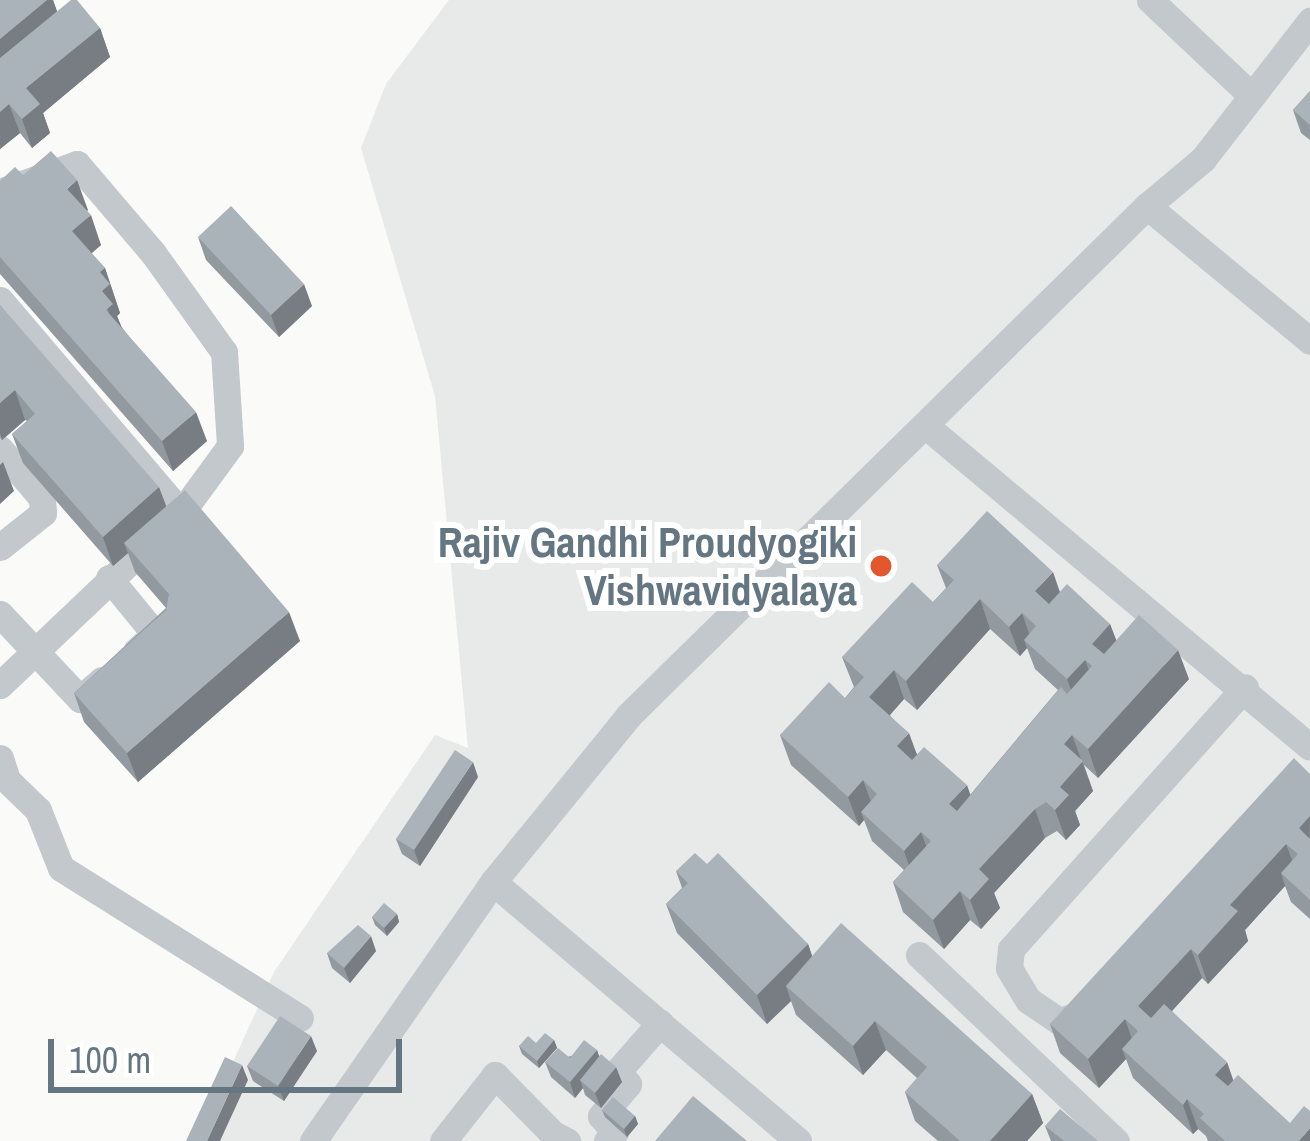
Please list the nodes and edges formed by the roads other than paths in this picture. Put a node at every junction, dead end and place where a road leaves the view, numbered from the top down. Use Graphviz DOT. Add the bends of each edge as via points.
graph roads {
  1 [pos="1150,0"];
  2 [pos="1310,21"];
  3 [pos="1252,96"];
  4 [pos="0,192"];
  5 [pos="1147,206"];
  6 [pos="0,300"];
  7 [pos="1310,341"];
  8 [pos="926,426"];
  9 [pos="0,449"];
  10 [pos="182,513"];
  11 [pos="0,547"];
  12 [pos="109,578"];
  13 [pos="0,614"];
  14 [pos="31,650"];
  15 [pos="0,685"];
  16 [pos="1245,687"];
  17 [pos="1310,747"];
  18 [pos="2,772"];
  19 [pos="493,882"];
  20 [pos="919,955"];
  21 [pos="1104,992"];
  22 [pos="300,1018"];
  23 [pos="660,1023"];
  24 [pos="450,1138"];
  25 [pos="556,1139"];
  26 [pos="313,1141"];
  27 [pos="608,1141"];
  28 [pos="798,1141"];
  29 [pos="1116,1141"];
  1 -- 3 [label="lane"];
  2 -- 3 [label="lane"];
  3 -- 5 [label="lane" via="1203,159"];
  4 -- 10 [label="lane" via="77,164 224,352 230,446"];
  5 -- 7 [label="lane"];
  5 -- 8 [label="lane"];
  6 -- 10 [label="lane"];
  8 -- 16 [label="lane"];
  8 -- 19 [label="lane" via="629,715"];
  9 -- 11 [label="lane" via="42,498 43,512"];
  10 -- 12 [label="lane"];
  12 -- 14 [label="lane"];
  12 -- 14 [label="lane" via="155,634 80,699"];
  13 -- 14 [label="lane"];
  14 -- 15 [label="lane"];
  16 -- 17 [label="lane"];
  16 -- 21 [label="lane" via="1011,949 1009,968 1028,1000 1059,1021 1078,1019"];
  18 -- 22 [label="lane" via="38,810 61,868"];
  19 -- 23 [label="lane"];
  19 -- 26 [label="lane"];
  20 -- 29 [label="lane"];
  23 -- 27 [label="lane" via="618,1071 628,1084 601,1117 615,1132"];
  23 -- 28 [label="lane"];
  24 -- 25 [label="lane" via="495,1075"];
}
